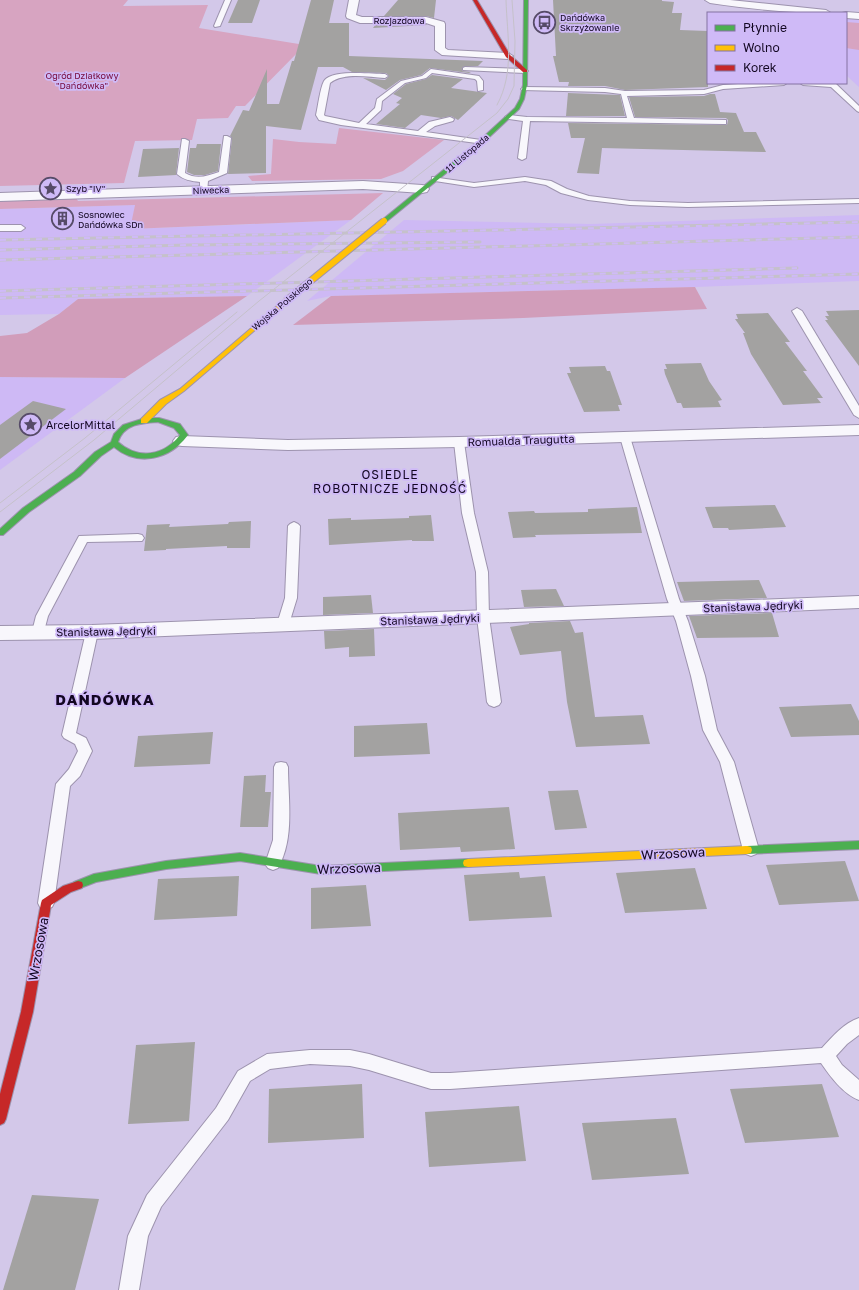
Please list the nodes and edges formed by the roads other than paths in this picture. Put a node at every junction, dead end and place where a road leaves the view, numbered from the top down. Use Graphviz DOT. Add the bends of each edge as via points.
graph roads {
  1 [pos="228,0"];
  2 [pos="354,0"];
  3 [pos="475,0"];
  4 [pos="526,0"];
  5 [pos="710,0"];
  6 [pos="811,12"];
  7 [pos="847,15"];
  8 [pos="859,16"];
  9 [pos="217,26"];
  10 [pos="508,56"];
  11 [pos="429,66"];
  12 [pos="525,71"];
  13 [pos="385,76"];
  14 [pos="769,84"];
  15 [pos="832,84"];
  16 [pos="524,89"];
  17 [pos="480,90"];
  18 [pos="625,93"];
  19 [pos="859,110"];
  20 [pos="509,117"];
  21 [pos="450,119"];
  22 [pos="527,119"];
  23 [pos="631,121"];
  24 [pos="723,122"];
  25 [pos="360,126"];
  26 [pos="419,134"];
  27 [pos="226,138"];
  28 [pos="185,141"];
  29 [pos="481,142"];
  30 [pos="522,158"];
  31 [pos="435,179"];
  32 [pos="204,185"];
  33 [pos="422,189"];
  34 [pos="0,197"];
  35 [pos="859,201"];
  36 [pos="384,220"];
  37 [pos="0,228"];
  38 [pos="21,228"];
  39 [pos="796,311"];
  40 [pos="182,390"];
  41 [pos="180,402"];
  42 [pos="178,414"];
  43 [pos="859,415"];
  44 [pos="144,421"];
  45 [pos="175,424"];
  46 [pos="859,430"];
  47 [pos="624,437"];
  48 [pos="182,441"];
  49 [pos="459,442"];
  50 [pos="114,443"];
  51 [pos="133,455"];
  52 [pos="121,460"];
  53 [pos="96,468"];
  54 [pos="77,474"];
  55 [pos="294,526"];
  56 [pos="0,533"];
  57 [pos="138,538"];
  58 [pos="859,602"];
  59 [pos="677,608"];
  60 [pos="483,617"];
  61 [pos="283,624"];
  62 [pos="38,632"];
  63 [pos="92,632"];
  64 [pos="0,633"];
  65 [pos="494,702"];
  66 [pos="281,767"];
  67 [pos="859,844"];
  68 [pos="751,850"];
  69 [pos="274,864"];
  70 [pos="46,903"];
  71 [pos="859,1025"];
  72 [pos="826,1055"];
  73 [pos="859,1092"];
  74 [pos="0,1119"];
  75 [pos="129,1290"];
  1 -- 9 [label="lane"];
  2 -- 10 [label="street, Rozjazdowa" via="351,16 353,19 426,20 440,24 440,50 446,53"];
  3 -- 10 [label="main road"];
  4 -- 12 [label="main road, 11 Listopada"];
  5 -- 6 [label="street"];
  7 -- 8 [label="street"];
  10 -- 12 [label="main road"];
  11 -- 12 [label="lane"];
  12 -- 16 [label="main road, 11 Listopada"];
  13 -- 25 [label="lane" via="338,76 330,78 327,82 320,115 322,118"];
  14 -- 18 [label="lane" via="723,87 704,92"];
  15 -- 19 [label="lane"];
  16 -- 18 [label="lane" via="604,90"];
  16 -- 20 [label="main road, 11 Listopada" via="517,109"];
  17 -- 25 [label="lane" via="480,80 477,77 431,71 424,77 403,82 379,100 379,109"];
  18 -- 23 [label="lane"];
  20 -- 22 [label="lane"];
  20 -- 29 [label="main road, 11 Listopada"];
  21 -- 26 [label="lane" via="432,124"];
  22 -- 23 [label="lane"];
  22 -- 30 [label="lane"];
  23 -- 24 [label="lane"];
  25 -- 26 [label="lane"];
  26 -- 29 [label="lane"];
  27 -- 32 [label="lane" via="223,173"];
  28 -- 32 [label="lane" via="181,174"];
  29 -- 31 [label="main road, 11 Listopada"];
  31 -- 33 [label="main road, 11 Listopada"];
  31 -- 35 [label="lane" via="474,185 524,179 548,183 588,198 630,204"];
  32 -- 33 [label="street, Niwecka" via="363,185"];
  32 -- 34 [label="street, Niwecka"];
  33 -- 36 [label="main road, 11 Listopada"];
  36 -- 40 [label="main road, Wojska Polskiego, bridge"];
  37 -- 38 [label="lane"];
  39 -- 43 [label="lane"];
  40 -- 41 [label="main road"];
  40 -- 44 [label="main road, Wojska Polskiego" via="163,402"];
  42 -- 45 [label="main road"];
  44 -- 45 [label="main road" via="159,420"];
  44 -- 50 [label="main road" via="120,430"];
  45 -- 48 [label="main road" via="184,435"];
  46 -- 47 [label="street, Romualda Traugutta"];
  47 -- 49 [label="street, Romualda Traugutta"];
  47 -- 59 [label="lane"];
  48 -- 49 [label="street, Romualda Traugutta" via="288,445"];
  48 -- 51 [label="main road" via="162,454"];
  49 -- 60 [label="lane" via="468,513 482,572"];
  50 -- 51 [label="main road" via="120,450"];
  50 -- 54 [label="main road"];
  51 -- 52 [label="main road"];
  53 -- 54 [label="main road"];
  54 -- 56 [label="main road" via="26,510"];
  55 -- 61 [label="lane" via="291,598"];
  57 -- 62 [label="lane" via="83,539 42,616"];
  58 -- 59 [label="street, Stanisława Jędryki"];
  59 -- 60 [label="street, Stanisława Jędryki"];
  59 -- 68 [label="lane" via="698,676 710,730 726,762"];
  60 -- 61 [label="street, Stanisława Jędryki"];
  60 -- 65 [label="lane"];
  61 -- 63 [label="street, Stanisława Jędryki"];
  62 -- 63 [label="street, Stanisława Jędryki"];
  62 -- 64 [label="street, Stanisława Jędryki"];
  63 -- 70 [label="lane" via="69,735 80,741 85,751 75,772 63,784"];
  66 -- 69 [label="lane" via="280,840"];
  67 -- 68 [label="main road, Wrzosowa"];
  68 -- 69 [label="main road, Wrzosowa" via="321,870"];
  69 -- 70 [label="main road, Wrzosowa" via="240,857 166,865 88,881 67,889"];
  70 -- 74 [label="main road, Wrzosowa" via="39,955"];
  71 -- 72 [label="lane"];
  72 -- 73 [label="lane" via="836,1070"];
  72 -- 75 [label="lane" via="431,1081 350,1058 310,1057 267,1062 244,1076 222,1114 154,1201 138,1236"];
}
